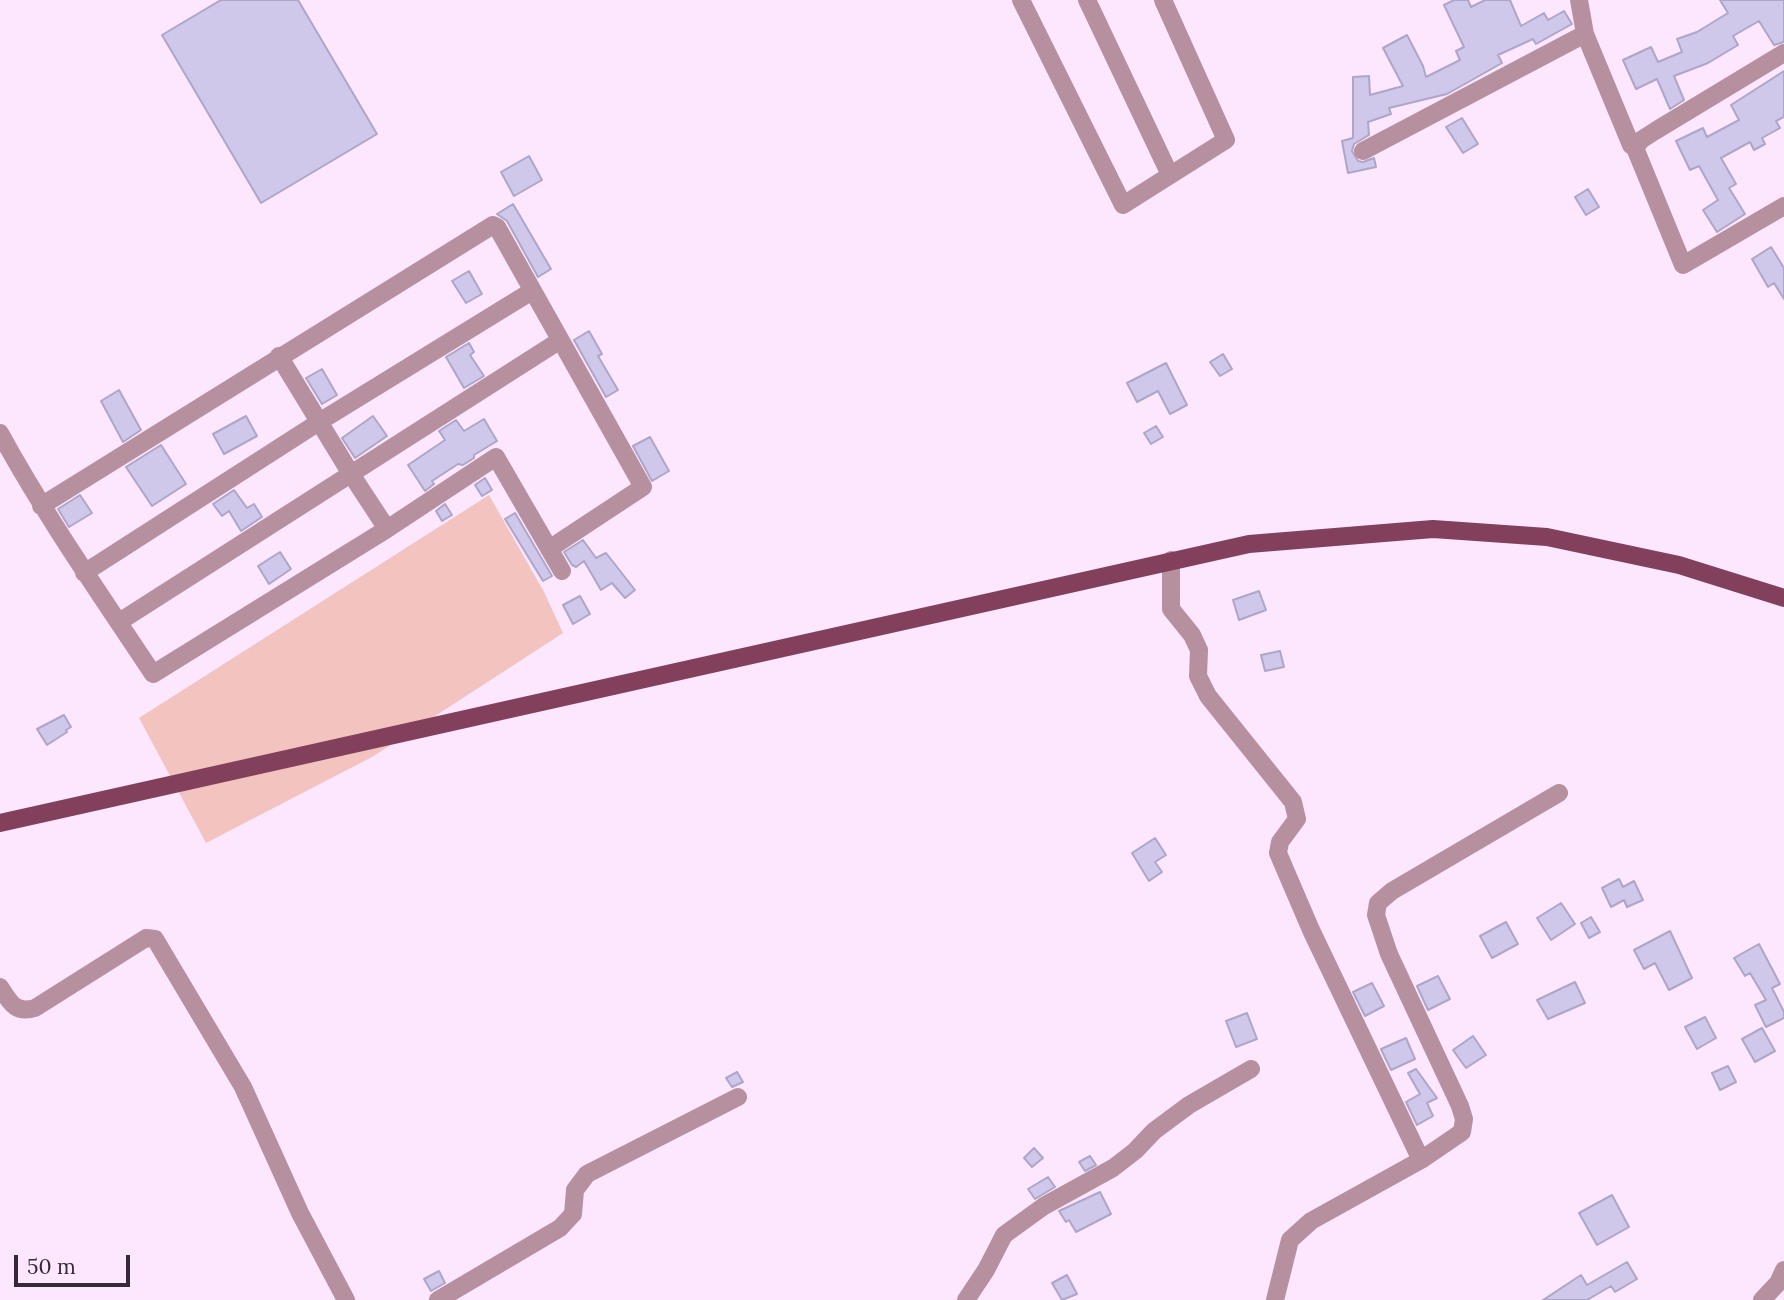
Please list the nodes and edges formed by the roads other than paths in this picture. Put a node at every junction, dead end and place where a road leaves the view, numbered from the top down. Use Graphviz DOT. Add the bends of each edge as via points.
graph roads {
  1 [pos="1021,0"];
  2 [pos="1087,0"];
  3 [pos="1163,0"];
  4 [pos="1579,0"];
  5 [pos="1585,34"];
  6 [pos="1784,53"];
  7 [pos="1635,148"];
  8 [pos="1363,151"];
  9 [pos="1170,175"];
  10 [pos="1784,206"];
  11 [pos="532,291"];
  12 [pos="559,341"];
  13 [pos="279,356"];
  14 [pos="319,422"];
  15 [pos="0,433"];
  16 [pos="351,474"];
  17 [pos="41,506"];
  18 [pos="387,529"];
  19 [pos="549,549"];
  20 [pos="1171,560"];
  21 [pos="562,571"];
  22 [pos="84,573"];
  23 [pos="1784,598"];
  24 [pos="119,622"];
  25 [pos="1559,793"];
  26 [pos="0,824"];
  27 [pos="0,987"];
  28 [pos="1251,1069"];
  29 [pos="738,1097"];
  30 [pos="1421,1160"];
  31 [pos="1784,1270"];
  32 [pos="346,1300"];
  33 [pos="438,1300"];
  34 [pos="966,1300"];
  35 [pos="1275,1300"];
  36 [pos="1762,1300"];
  1 -- 9 [label="street" via="1123,205"];
  2 -- 9 [label="street"];
  3 -- 9 [label="street" via="1226,140"];
  4 -- 5 [label="street"];
  5 -- 7 [label="street"];
  5 -- 8 [label="street"];
  6 -- 7 [label="street" via="1655,131"];
  7 -- 10 [label="street" via="1683,265"];
  11 -- 12 [label="street"];
  11 -- 13 [label="street" via="493,225"];
  11 -- 14 [label="street"];
  12 -- 16 [label="street"];
  12 -- 19 [label="street" via="643,487"];
  13 -- 14 [label="street"];
  13 -- 17 [label="street"];
  14 -- 16 [label="street"];
  14 -- 22 [label="street"];
  15 -- 17 [label="street"];
  16 -- 18 [label="street"];
  16 -- 24 [label="street"];
  17 -- 22 [label="street"];
  18 -- 19 [label="street" via="496,457"];
  18 -- 24 [label="street" via="153,674"];
  19 -- 21 [label="street"];
  20 -- 23 [label="main road" via="1249,544 1433,529 1484,532 1547,537 1618,551"];
  20 -- 26 [label="main road"];
  20 -- 30 [label="street" via="1171,609 1199,650 1198,676 1208,696 1293,802 1297,819 1280,842 1278,853"];
  22 -- 24 [label="street"];
  25 -- 30 [label="street" via="1378,903 1376,915 1389,954 1464,1119 1462,1132"];
  27 -- 32 [label="street" via="13,1006 26,1011 146,938 155,939 243,1087 300,1213"];
  28 -- 34 [label="street" via="1188,1105 1113,1168 1044,1206 1004,1235"];
  29 -- 33 [label="street" via="587,1174 575,1190 573,1214 560,1228"];
  30 -- 35 [label="street" via="1311,1221 1290,1240"];
  31 -- 36 [label="street"];
}
